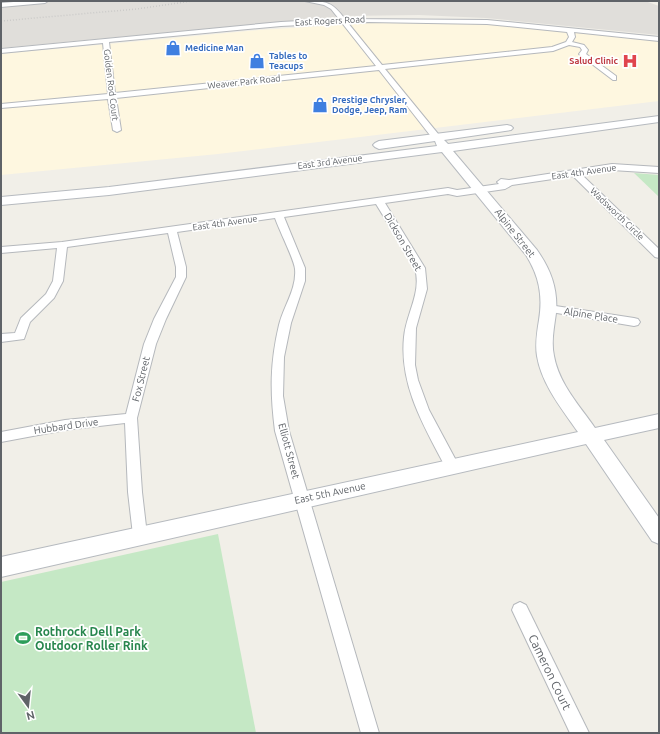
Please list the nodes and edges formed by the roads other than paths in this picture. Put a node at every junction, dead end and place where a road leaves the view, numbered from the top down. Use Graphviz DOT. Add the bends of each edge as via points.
graph roads {
  1 [pos="45,1"];
  2 [pos="308,1"];
  3 [pos="1,5"];
  4 [pos="343,20"];
  5 [pos="570,30"];
  6 [pos="659,39"];
  7 [pos="106,41"];
  8 [pos="568,42"];
  9 [pos="1,51"];
  10 [pos="380,67"];
  11 [pos="613,78"];
  12 [pos="112,96"];
  13 [pos="1,106"];
  14 [pos="659,110"];
  15 [pos="659,119"];
  16 [pos="117,130"];
  17 [pos="441,143"];
  18 [pos="659,170"];
  19 [pos="575,173"];
  20 [pos="479,187"];
  21 [pos="1,189"];
  22 [pos="1,201"];
  23 [pos="379,201"];
  24 [pos="278,215"];
  25 [pos="172,230"];
  26 [pos="62,245"];
  27 [pos="1,250"];
  28 [pos="659,255"];
  29 [pos="549,309"];
  30 [pos="634,322"];
  31 [pos="1,338"];
  32 [pos="131,418"];
  33 [pos="659,421"];
  34 [pos="591,436"];
  35 [pos="1,437"];
  36 [pos="452,466"];
  37 [pos="302,499"];
  38 [pos="140,535"];
  39 [pos="659,535"];
  40 [pos="1,567"];
  41 [pos="520,610"];
  42 [pos="370,733"];
  43 [pos="580,733"];
  1 -- 3 [label="street"];
  2 -- 4 [label="street, Alpine Street" via="330,6"];
  4 -- 5 [label="street, East Rogers Road" via="465,21"];
  4 -- 7 [label="street, East Rogers Road"];
  4 -- 10 [label="street, Alpine Street"];
  5 -- 6 [label="street, East Rogers Road"];
  5 -- 8 [label="street" via="572,37"];
  7 -- 9 [label="street, East Rogers Road"];
  7 -- 12 [label="street, Golden Rod Court"];
  8 -- 10 [label="street, Weaver Park Road" via="553,48"];
  8 -- 11 [label="street" via="582,46 585,50 582,54"];
  10 -- 12 [label="street, Weaver Park Road"];
  10 -- 17 [label="street, Alpine Street"];
  12 -- 13 [label="street, Weaver Park Road"];
  12 -- 16 [label="street, Golden Rod Court"];
  14 -- 17 [label="main road, East 3rd Avenue"];
  15 -- 17 [label="main road, East 3rd Avenue"];
  17 -- 20 [label="main road, Alpine Street"];
  17 -- 21 [label="main road, East 3rd Avenue"];
  17 -- 22 [label="main road, East 3rd Avenue" via="109,191"];
  18 -- 19 [label="street, East 4th Avenue" via="612,167"];
  19 -- 20 [label="street, East 4th Avenue" via="509,183 505,186"];
  19 -- 28 [label="street, Wadsworth Circle"];
  20 -- 23 [label="street, East 4th Avenue" via="457,193"];
  20 -- 29 [label="main road, Alpine Street" via="539,264 548,288"];
  23 -- 24 [label="street, East 4th Avenue"];
  23 -- 36 [label="street, Dickson Street" via="420,268 423,289 412,324 409,350 411,371 419,402"];
  24 -- 25 [label="street, East 4th Avenue"];
  24 -- 37 [label="street, Elliott Street" via="300,268 300,281 285,322 278,357 277,396 282,431"];
  25 -- 26 [label="street, East 4th Avenue"];
  25 -- 32 [label="street, Fox Street" via="181,266 181,277 150,344"];
  26 -- 27 [label="street, East 4th Avenue"];
  26 -- 31 [label="street" via="58,281 50,296 26,321 20,336"];
  29 -- 30 [label="street, Alpine Place"];
  29 -- 34 [label="main road, Alpine Street" via="545,344 547,364 557,387"];
  32 -- 35 [label="street, Hubbard Drive" via="65,425"];
  32 -- 38 [label="street, Fox Street"];
  33 -- 34 [label="main road, East 5th Avenue"];
  34 -- 36 [label="main road, East 5th Avenue"];
  34 -- 39 [label="main road, Alpine Street"];
  36 -- 37 [label="main road, East 5th Avenue"];
  37 -- 38 [label="main road, East 5th Avenue"];
  37 -- 42 [label="street, Elliott Street"];
  38 -- 40 [label="main road, East 5th Avenue"];
  41 -- 43 [label="street, Cameron Court"];
}
